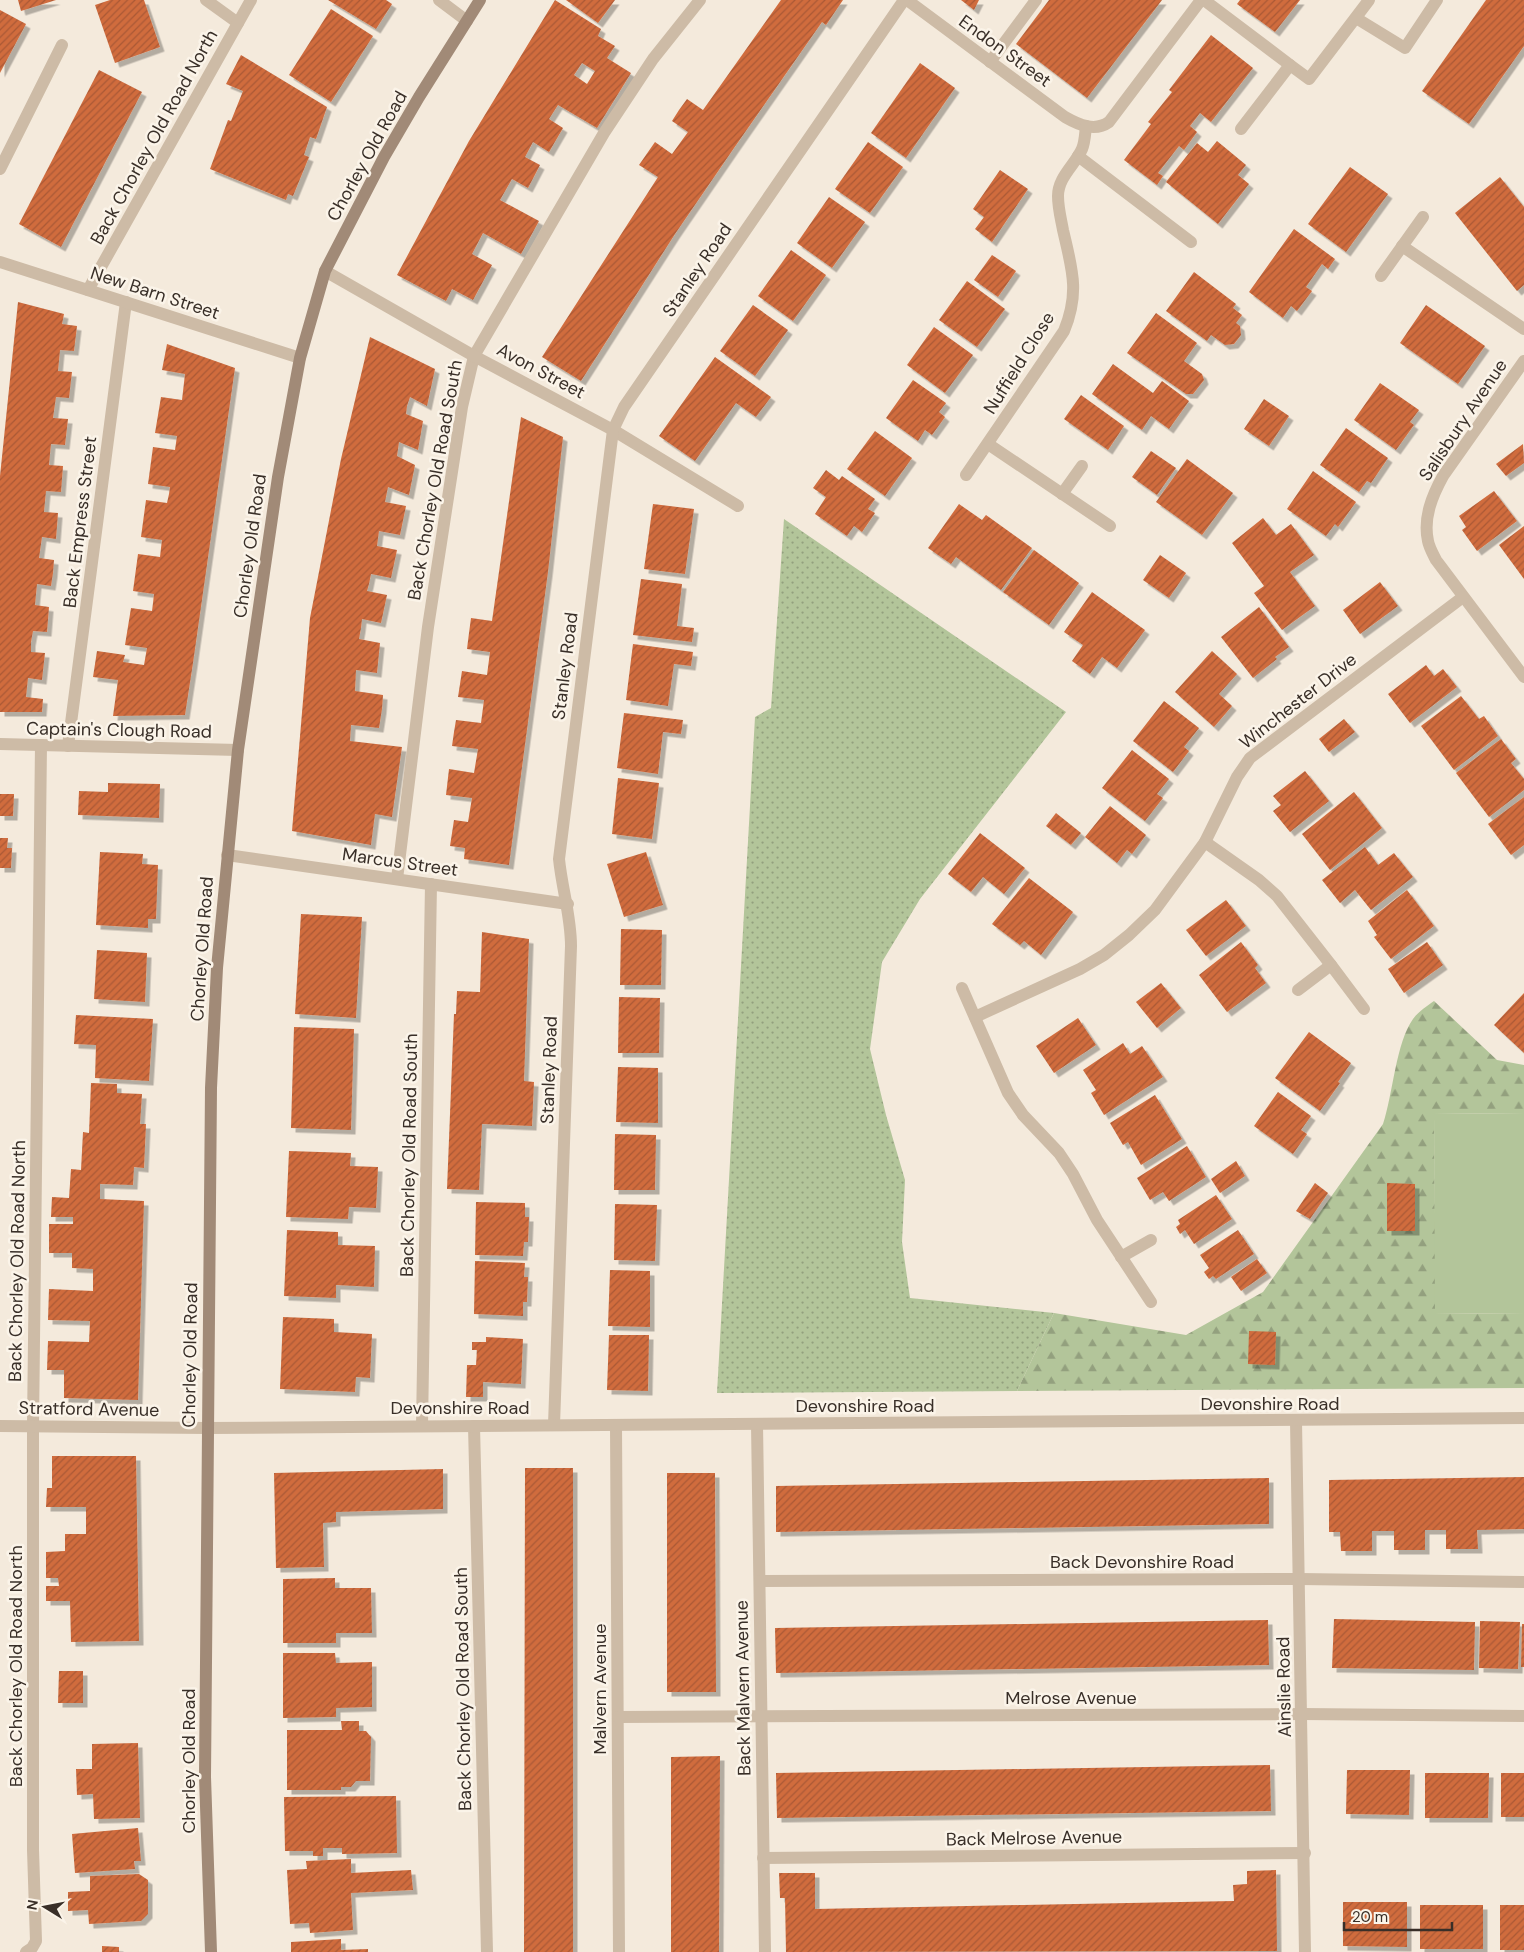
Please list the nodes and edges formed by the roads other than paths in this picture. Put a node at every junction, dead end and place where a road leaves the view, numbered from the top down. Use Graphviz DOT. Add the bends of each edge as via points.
graph roads {
  1 [pos="206,0"];
  2 [pos="251,0"];
  3 [pos="439,0"];
  4 [pos="480,0"];
  5 [pos="700,0"];
  6 [pos="905,0"];
  7 [pos="1036,0"];
  8 [pos="1202,0"];
  9 [pos="1369,0"];
  10 [pos="1437,0"];
  11 [pos="1356,18"];
  12 [pos="467,21"];
  13 [pos="238,23"];
  14 [pos="62,45"];
  15 [pos="990,62"];
  16 [pos="1290,65"];
  17 [pos="1086,126"];
  18 [pos="1241,129"];
  19 [pos="1078,156"];
  20 [pos="0,170"];
  21 [pos="1423,217"];
  22 [pos="1191,242"];
  23 [pos="1402,246"];
  24 [pos="0,262"];
  25 [pos="325,271"];
  26 [pos="1381,276"];
  27 [pos="88,290"];
  28 [pos="126,302"];
  29 [pos="1524,329"];
  30 [pos="474,356"];
  31 [pos="300,358"];
  32 [pos="1524,361"];
  33 [pos="613,430"];
  34 [pos="988,444"];
  35 [pos="1082,466"];
  36 [pos="966,475"];
  37 [pos="1062,494"];
  38 [pos="738,506"];
  39 [pos="1110,526"];
  40 [pos="1463,597"];
  41 [pos="1524,677"];
  42 [pos="0,744"];
  43 [pos="41,745"];
  44 [pos="68,746"];
  45 [pos="238,750"];
  46 [pos="1205,842"];
  47 [pos="227,855"];
  48 [pos="396,879"];
  49 [pos="431,884"];
  50 [pos="568,904"];
  51 [pos="1331,965"];
  52 [pos="962,988"];
  53 [pos="1298,990"];
  54 [pos="1364,1009"];
  55 [pos="975,1017"];
  56 [pos="1150,1240"];
  57 [pos="1121,1257"];
  58 [pos="1151,1302"];
  59 [pos="1524,1418"];
  60 [pos="1296,1421"];
  61 [pos="757,1424"];
  62 [pos="554,1425"];
  63 [pos="616,1425"];
  64 [pos="0,1426"];
  65 [pos="33,1426"];
  66 [pos="422,1426"];
  67 [pos="474,1426"];
  68 [pos="207,1428"];
  69 [pos="1300,1579"];
  70 [pos="760,1581"];
  71 [pos="1524,1582"];
  72 [pos="1302,1714"];
  73 [pos="1524,1716"];
  74 [pos="618,1717"];
  75 [pos="761,1717"];
  76 [pos="1305,1853"];
  77 [pos="763,1858"];
  78 [pos="26,1952"];
  79 [pos="211,1952"];
  80 [pos="487,1952"];
  81 [pos="619,1952"];
  82 [pos="765,1952"];
  83 [pos="1306,1952"];
  1 -- 13 [label="street"];
  2 -- 13 [label="street, Back Chorley Old Road North"];
  3 -- 12 [label="street"];
  4 -- 12 [label="main road, Chorley Old Road"];
  5 -- 30 [label="street, Back Chorley Old Road South" via="653,59 604,133"];
  6 -- 15 [label="street, Endon Street"];
  6 -- 33 [label="street, Stanley Road" via="624,406"];
  7 -- 15 [label="street"];
  8 -- 16 [label="street"];
  8 -- 17 [label="street" via="1109,122 1096,128"];
  9 -- 11 [label="street"];
  10 -- 11 [label="street" via="1405,48"];
  11 -- 16 [label="street" via="1309,79"];
  12 -- 25 [label="main road, Chorley Old Road" via="384,157"];
  13 -- 27 [label="street, Back Chorley Old Road North"];
  14 -- 20 [label="street"];
  15 -- 17 [label="street, Endon Street" via="1065,117"];
  16 -- 18 [label="street"];
  17 -- 19 [label="street, Nuffield Close"];
  19 -- 22 [label="street"];
  19 -- 34 [label="street, Nuffield Close" via="1062,179 1058,194 1072,272 1072,312 1064,331"];
  21 -- 23 [label="street"];
  23 -- 26 [label="street"];
  23 -- 29 [label="street"];
  24 -- 27 [label="street, New Barn Street"];
  25 -- 30 [label="street, Avon Street"];
  25 -- 31 [label="main road, Chorley Old Road"];
  27 -- 28 [label="street, New Barn Street"];
  28 -- 31 [label="street, New Barn Street"];
  28 -- 44 [label="street, Back Empress Street"];
  30 -- 33 [label="street, Avon Street"];
  30 -- 48 [label="street, Back Chorley Old Road South" via="462,407 430,618"];
  31 -- 45 [label="main road, Chorley Old Road" via="278,477"];
  32 -- 40 [label="street, Salisbury Avenue" via="1443,476 1428,511 1428,541 1436,560"];
  33 -- 38 [label="street, Avon Street"];
  33 -- 50 [label="street, Stanley Road" via="560,836 558,859"];
  34 -- 36 [label="street, Nuffield Close"];
  34 -- 37 [label="street"];
  35 -- 37 [label="street"];
  37 -- 39 [label="street"];
  40 -- 41 [label="street, Salisbury Avenue"];
  40 -- 46 [label="street, Winchester Drive" via="1250,758"];
  42 -- 43 [label="street, Captain's Clough Road"];
  43 -- 44 [label="street, Captain's Clough Road"];
  43 -- 65 [label="street, Back Chorley Old Road North"];
  44 -- 45 [label="street, Captain's Clough Road"];
  45 -- 47 [label="main road, Chorley Old Road"];
  46 -- 51 [label="street" via="1276,896"];
  46 -- 55 [label="street, Winchester Drive" via="1155,910 1104,955"];
  47 -- 48 [label="street, Marcus Street"];
  47 -- 68 [label="main road, Chorley Old Road" via="211,1088"];
  48 -- 49 [label="street, Marcus Street"];
  49 -- 50 [label="street, Marcus Street"];
  49 -- 66 [label="street, Back Chorley Old Road South"];
  50 -- 62 [label="street, Stanley Road" via="571,946"];
  51 -- 53 [label="street"];
  51 -- 54 [label="street"];
  52 -- 55 [label="street"];
  55 -- 57 [label="street" via="1008,1093 1023,1115 1064,1160"];
  56 -- 57 [label="street"];
  57 -- 58 [label="street"];
  59 -- 60 [label="street, Devonshire Road"];
  60 -- 61 [label="street, Devonshire Road"];
  60 -- 69 [label="street, Ainslie Road"];
  61 -- 63 [label="street, Devonshire Road"];
  61 -- 70 [label="street, Back Malvern Avenue"];
  62 -- 63 [label="street, Devonshire Road"];
  62 -- 67 [label="street, Devonshire Road"];
  63 -- 74 [label="street, Malvern Avenue"];
  64 -- 65 [label="street, Stratford Avenue"];
  65 -- 68 [label="street, Stratford Avenue"];
  65 -- 78 [label="street, Back Chorley Old Road North" via="36,1941"];
  66 -- 67 [label="street, Devonshire Road"];
  66 -- 68 [label="street, Devonshire Road"];
  67 -- 80 [label="street, Back Chorley Old Road South"];
  68 -- 79 [label="main road, Chorley Old Road" via="205,1777"];
  69 -- 70 [label="street, Back Devonshire Road"];
  69 -- 71 [label="street, Back Devonshire Road"];
  69 -- 72 [label="street, Ainslie Road"];
  70 -- 75 [label="street, Back Malvern Avenue"];
  72 -- 73 [label="street, Melrose Avenue"];
  72 -- 75 [label="street, Melrose Avenue"];
  72 -- 76 [label="street, Ainslie Road"];
  74 -- 75 [label="street, Melrose Avenue"];
  74 -- 81 [label="street, Malvern Avenue"];
  75 -- 77 [label="street, Back Malvern Avenue"];
  76 -- 77 [label="street, Back Melrose Avenue"];
  76 -- 83 [label="street, Ainslie Road"];
  77 -- 82 [label="street, Back Malvern Avenue"];
}
